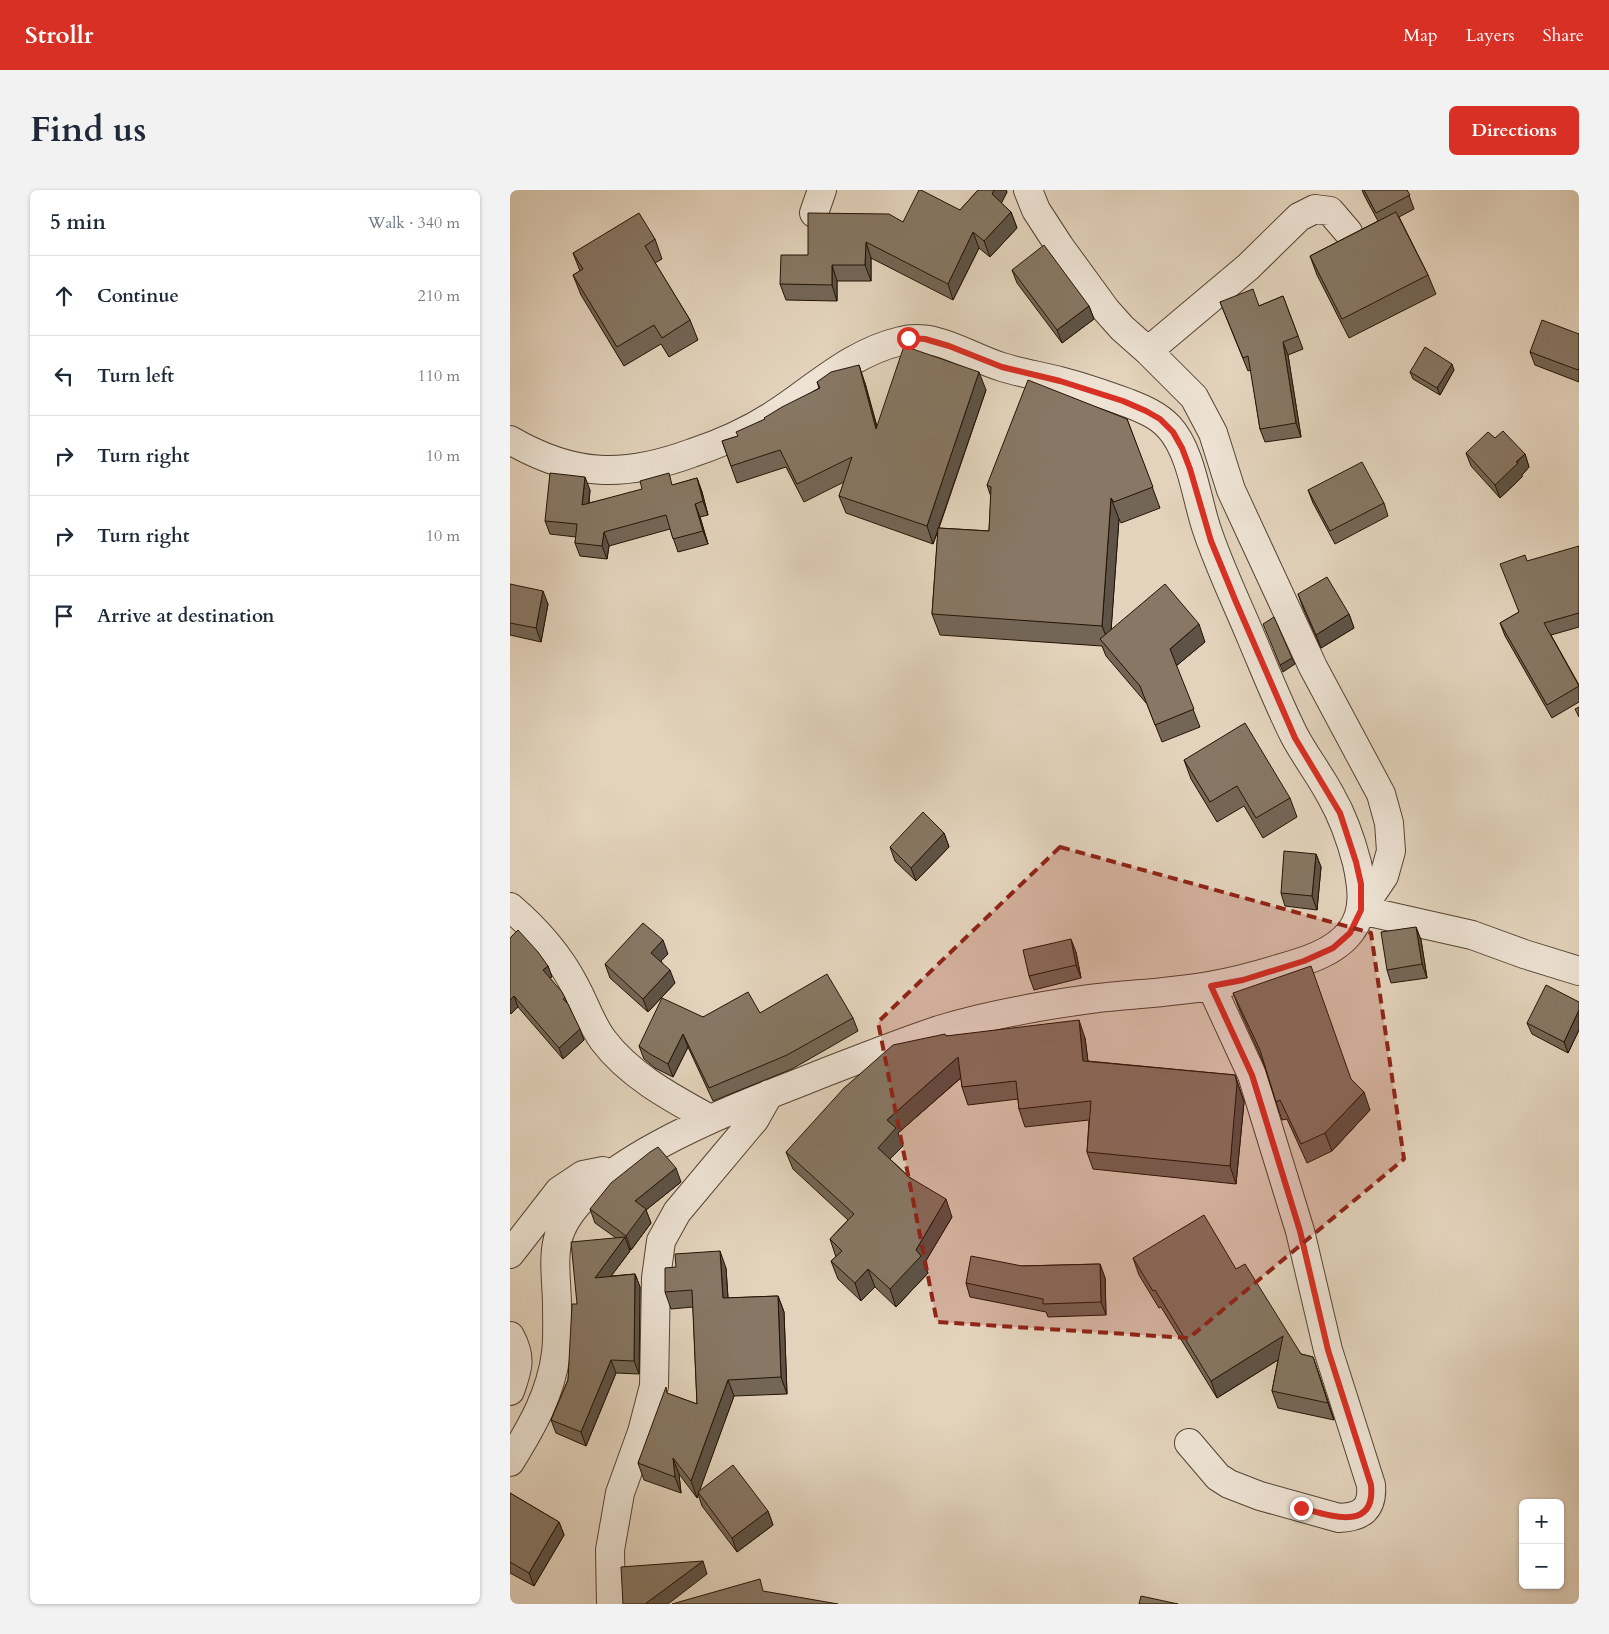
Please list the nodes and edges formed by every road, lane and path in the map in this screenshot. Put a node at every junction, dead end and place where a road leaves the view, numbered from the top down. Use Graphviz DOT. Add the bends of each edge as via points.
graph roads {
  1 [pos="1028,190"];
  2 [pos="1348,232"];
  3 [pos="1148,351"];
  4 [pos="1213,433"];
  5 [pos="510,440"];
  6 [pos="1206,526"];
  7 [pos="510,907"];
  8 [pos="1361,910"];
  9 [pos="1579,971"];
  10 [pos="1211,986"];
  11 [pos="769,1094"];
  12 [pos="710,1119"];
  13 [pos="619,1168"];
  14 [pos="510,1254"];
  15 [pos="510,1336"];
  16 [pos="510,1391"];
  17 [pos="1189,1443"];
  18 [pos="510,1462"];
  19 [pos="611,1604"];
  1 -- 3 [label="street" via="1036,210 1106,310"];
  2 -- 3 [label="street" via="1330,211 1316,209 1299,217 1248,267"];
  3 -- 4 [label="street" via="1194,396"];
  4 -- 6 [label="street"];
  4 -- 8 [label="street" via="1231,490 1309,658 1381,794 1389,823 1391,851 1384,876"];
  5 -- 6 [label="street" via="548,459 578,468 606,472 641,469 715,445 750,429 824,378 871,351 908,338 925,339 1002,367 1094,391 1160,419 1182,448"];
  6 -- 8 [label="street" via="1295,738 1340,813 1361,884"];
  7 -- 12 [label="street" via="544,940 565,968 592,1023 617,1056 668,1095"];
  8 -- 9 [label="street" via="1472,935"];
  8 -- 10 [label="street" via="1350,933 1333,948 1304,961 1243,980"];
  10 -- 11 [label="street" via="1094,998 1006,1013 942,1029"];
  10 -- 17 [label="street" via="1252,1075 1300,1231 1328,1350 1371,1485 1369,1506 1352,1518 1339,1518 1240,1489 1218,1477"];
  11 -- 12 [label="street"];
  11 -- 19 [label="street" via="755,1119 677,1212 661,1241 656,1278 654,1386 620,1493 610,1550"];
  12 -- 13 [label="street"];
  13 -- 14 [label="street" via="583,1175 559,1191"];
  13 -- 18 [label="street" via="582,1197 570,1212 556,1242 555,1360 541,1407"];
  15 -- 16 [label="street" via="519,1363"];
}
